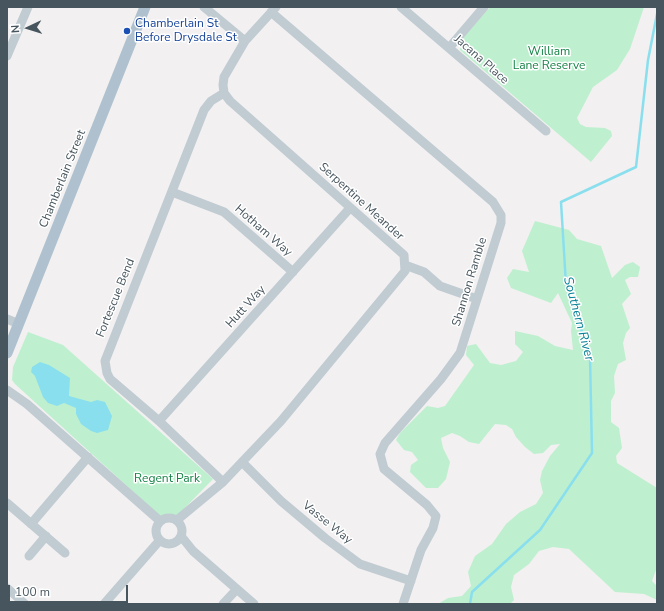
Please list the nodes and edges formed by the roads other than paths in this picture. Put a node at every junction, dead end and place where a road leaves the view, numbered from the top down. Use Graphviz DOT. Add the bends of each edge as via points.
graph roads {
  1 [pos="28,7"];
  2 [pos="204,7"];
  3 [pos="401,7"];
  4 [pos="484,7"];
  5 [pos="146,9"];
  6 [pos="274,10"];
  7 [pos="245,41"];
  8 [pos="448,48"];
  9 [pos="7,56"];
  10 [pos="224,93"];
  11 [pos="546,131"];
  12 [pos="172,192"];
  13 [pos="350,208"];
  14 [pos="405,265"];
  15 [pos="293,272"];
  16 [pos="477,299"];
  17 [pos="7,319"];
  18 [pos="18,324"];
  19 [pos="7,353"];
  20 [pos="7,390"];
  21 [pos="159,421"];
  22 [pos="88,457"];
  23 [pos="242,462"];
  24 [pos="223,482"];
  25 [pos="7,503"];
  26 [pos="176,520"];
  27 [pos="160,521"];
  28 [pos="31,524"];
  29 [pos="46,536"];
  30 [pos="180,536"];
  31 [pos="160,540"];
  32 [pos="65,553"];
  33 [pos="28,556"];
  34 [pos="410,581"];
  35 [pos="7,588"];
  36 [pos="237,589"];
  37 [pos="25,604"];
  38 [pos="104,604"];
  39 [pos="223,604"];
  40 [pos="254,604"];
  41 [pos="403,604"];
  1 -- 9 [label="street"];
  2 -- 7 [label="street"];
  3 -- 8 [label="street, Jacana Place"];
  4 -- 8 [label="street"];
  5 -- 18 [label="main road, Chamberlain Street"];
  6 -- 7 [label="street"];
  6 -- 16 [label="street, Shannon Ramble" via="498,208 501,223"];
  7 -- 10 [label="street" via="224,77"];
  8 -- 11 [label="street, Jacana Place"];
  10 -- 12 [label="street, Fortescue Bend" via="210,101 204,110"];
  10 -- 13 [label="street, Serpentine Meander" via="230,102"];
  12 -- 15 [label="street, Hotham Way" via="224,212"];
  12 -- 21 [label="street, Fortescue Bend" via="105,362 110,379"];
  13 -- 14 [label="street, Serpentine Meander" via="404,256"];
  13 -- 15 [label="street, Hutt Way"];
  14 -- 16 [label="street" via="424,272 440,286"];
  14 -- 23 [label="street" via="405,271 281,421"];
  15 -- 21 [label="street, Hutt Way"];
  16 -- 34 [label="street, Shannon Ramble" via="460,353 441,379 385,443 380,454 384,469 427,505 436,516"];
  17 -- 18 [label="street"];
  18 -- 19 [label="main road, Chamberlain Street"];
  20 -- 22 [label="street"];
  21 -- 24 [label="street, Fortescue Bend"];
  22 -- 27 [label="street"];
  22 -- 28 [label="street"];
  23 -- 24 [label="street"];
  23 -- 34 [label="street, Vasse Way" via="281,501 360,564"];
  24 -- 26 [label="street"];
  25 -- 28 [label="street"];
  26 -- 27 [label="street" via="168,518"];
  26 -- 30 [label="street" via="181,528"];
  27 -- 31 [label="street" via="156,531"];
  28 -- 29 [label="street"];
  29 -- 32 [label="street"];
  29 -- 33 [label="street"];
  30 -- 31 [label="street" via="173,543"];
  30 -- 36 [label="street" via="193,551"];
  31 -- 38 [label="street"];
  34 -- 41 [label="street, Shannon Ramble"];
  35 -- 37 [label="street"];
  36 -- 39 [label="street"];
  36 -- 40 [label="street"];
}
